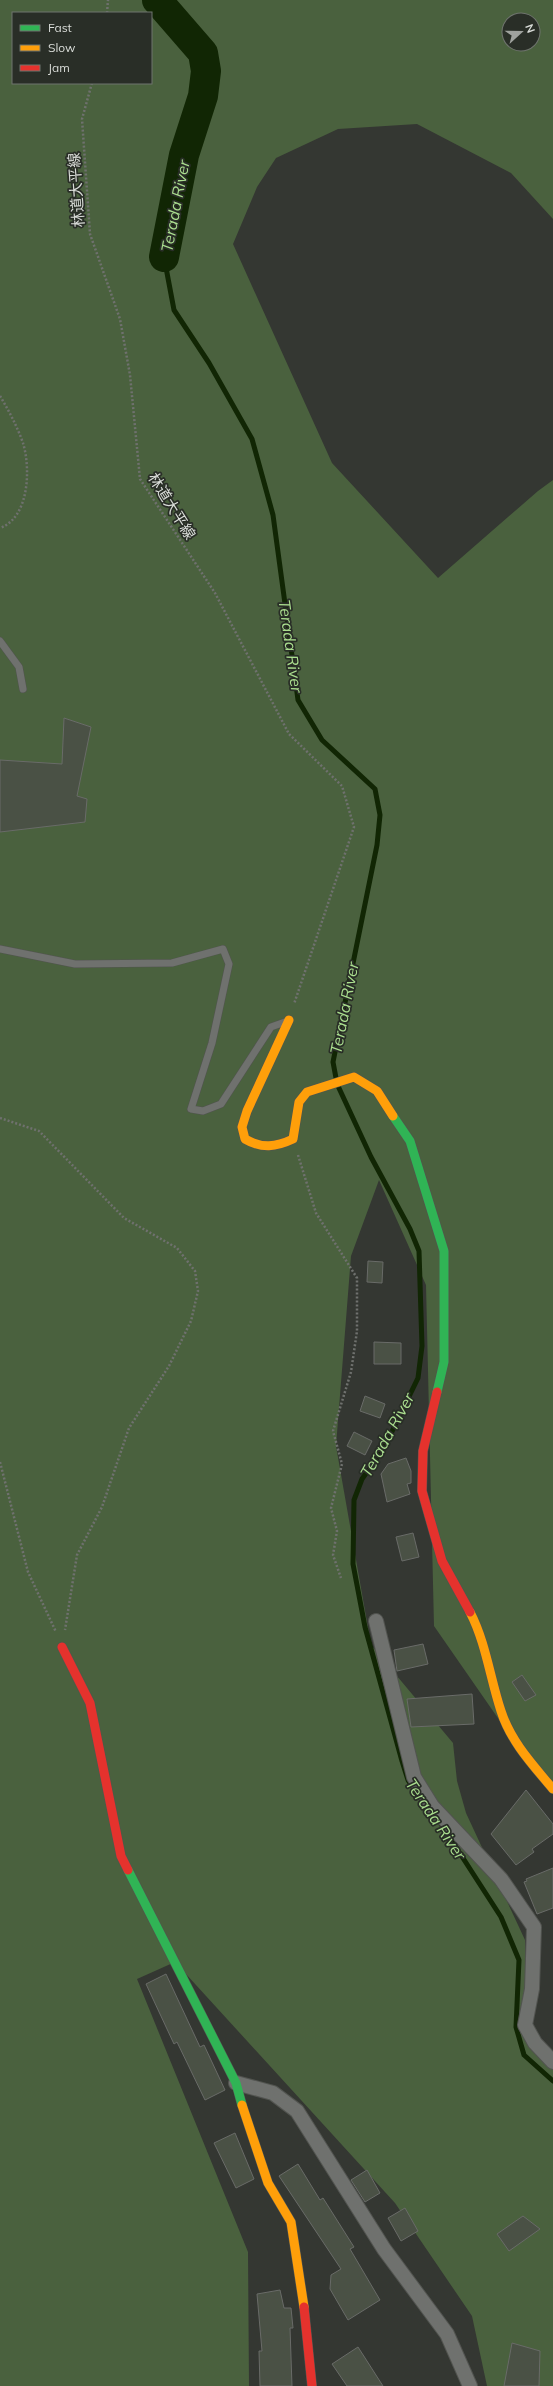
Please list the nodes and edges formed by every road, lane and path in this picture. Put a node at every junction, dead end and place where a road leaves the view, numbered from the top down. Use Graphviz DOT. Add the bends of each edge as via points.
graph roads {
  1 [pos="108,0"];
  2 [pos="107,12"];
  3 [pos="92,84"];
  4 [pos="0,396"];
  5 [pos="0,528"];
  6 [pos="0,641"];
  7 [pos="23,689"];
  8 [pos="0,949"];
  9 [pos="289,1020"];
  10 [pos="0,1118"];
  11 [pos="293,1139"];
  12 [pos="0,1462"];
  13 [pos="341,1578"];
  14 [pos="376,1621"];
  15 [pos="62,1647"];
  16 [pos="553,1789"];
  17 [pos="553,2062"];
  18 [pos="236,2083"];
  19 [pos="312,2386"];
  20 [pos="470,2386"];
  1 -- 2 [label="path"];
  3 -- 9 [label="path, 林道大平線" via="82,119 90,234 120,319 130,375 140,479 215,593 289,734 342,786 354,827"];
  4 -- 5 [label="path" via="23,445 27,480 21,507 11,524"];
  6 -- 7 [label="lane" via="19,667"];
  8 -- 9 [label="lane" via="75,964 172,963 223,949 230,964 212,1043 191,1109 203,1111 221,1104 271,1027"];
  9 -- 11 [label="street" via="242,1127 245,1139 256,1146 270,1148"];
  10 -- 15 [label="path" via="39,1131 124,1218 177,1248 195,1270 198,1291 191,1321 169,1366 129,1428 102,1507 77,1555"];
  11 -- 13 [label="path" via="316,1213 357,1278 357,1331 351,1372 333,1431 342,1464 331,1508 337,1531 333,1555"];
  11 -- 16 [label="street" via="299,1102 307,1092 354,1077 377,1091 410,1141 444,1252 444,1362 423,1451 422,1491 442,1561 476,1626 501,1712 518,1747"];
  12 -- 15 [label="path" via="28,1572"];
  14 -- 17 [label="street" via="414,1777 432,1806 501,1879 534,1927 532,1989 525,2025 535,2043"];
  15 -- 18 [label="street" via="90,1703 121,1856"];
  18 -- 19 [label="street" via="247,2125 268,2183 291,2222 307,2327"];
  18 -- 20 [label="street" via="273,2093 297,2111 384,2249 447,2334"];
}
